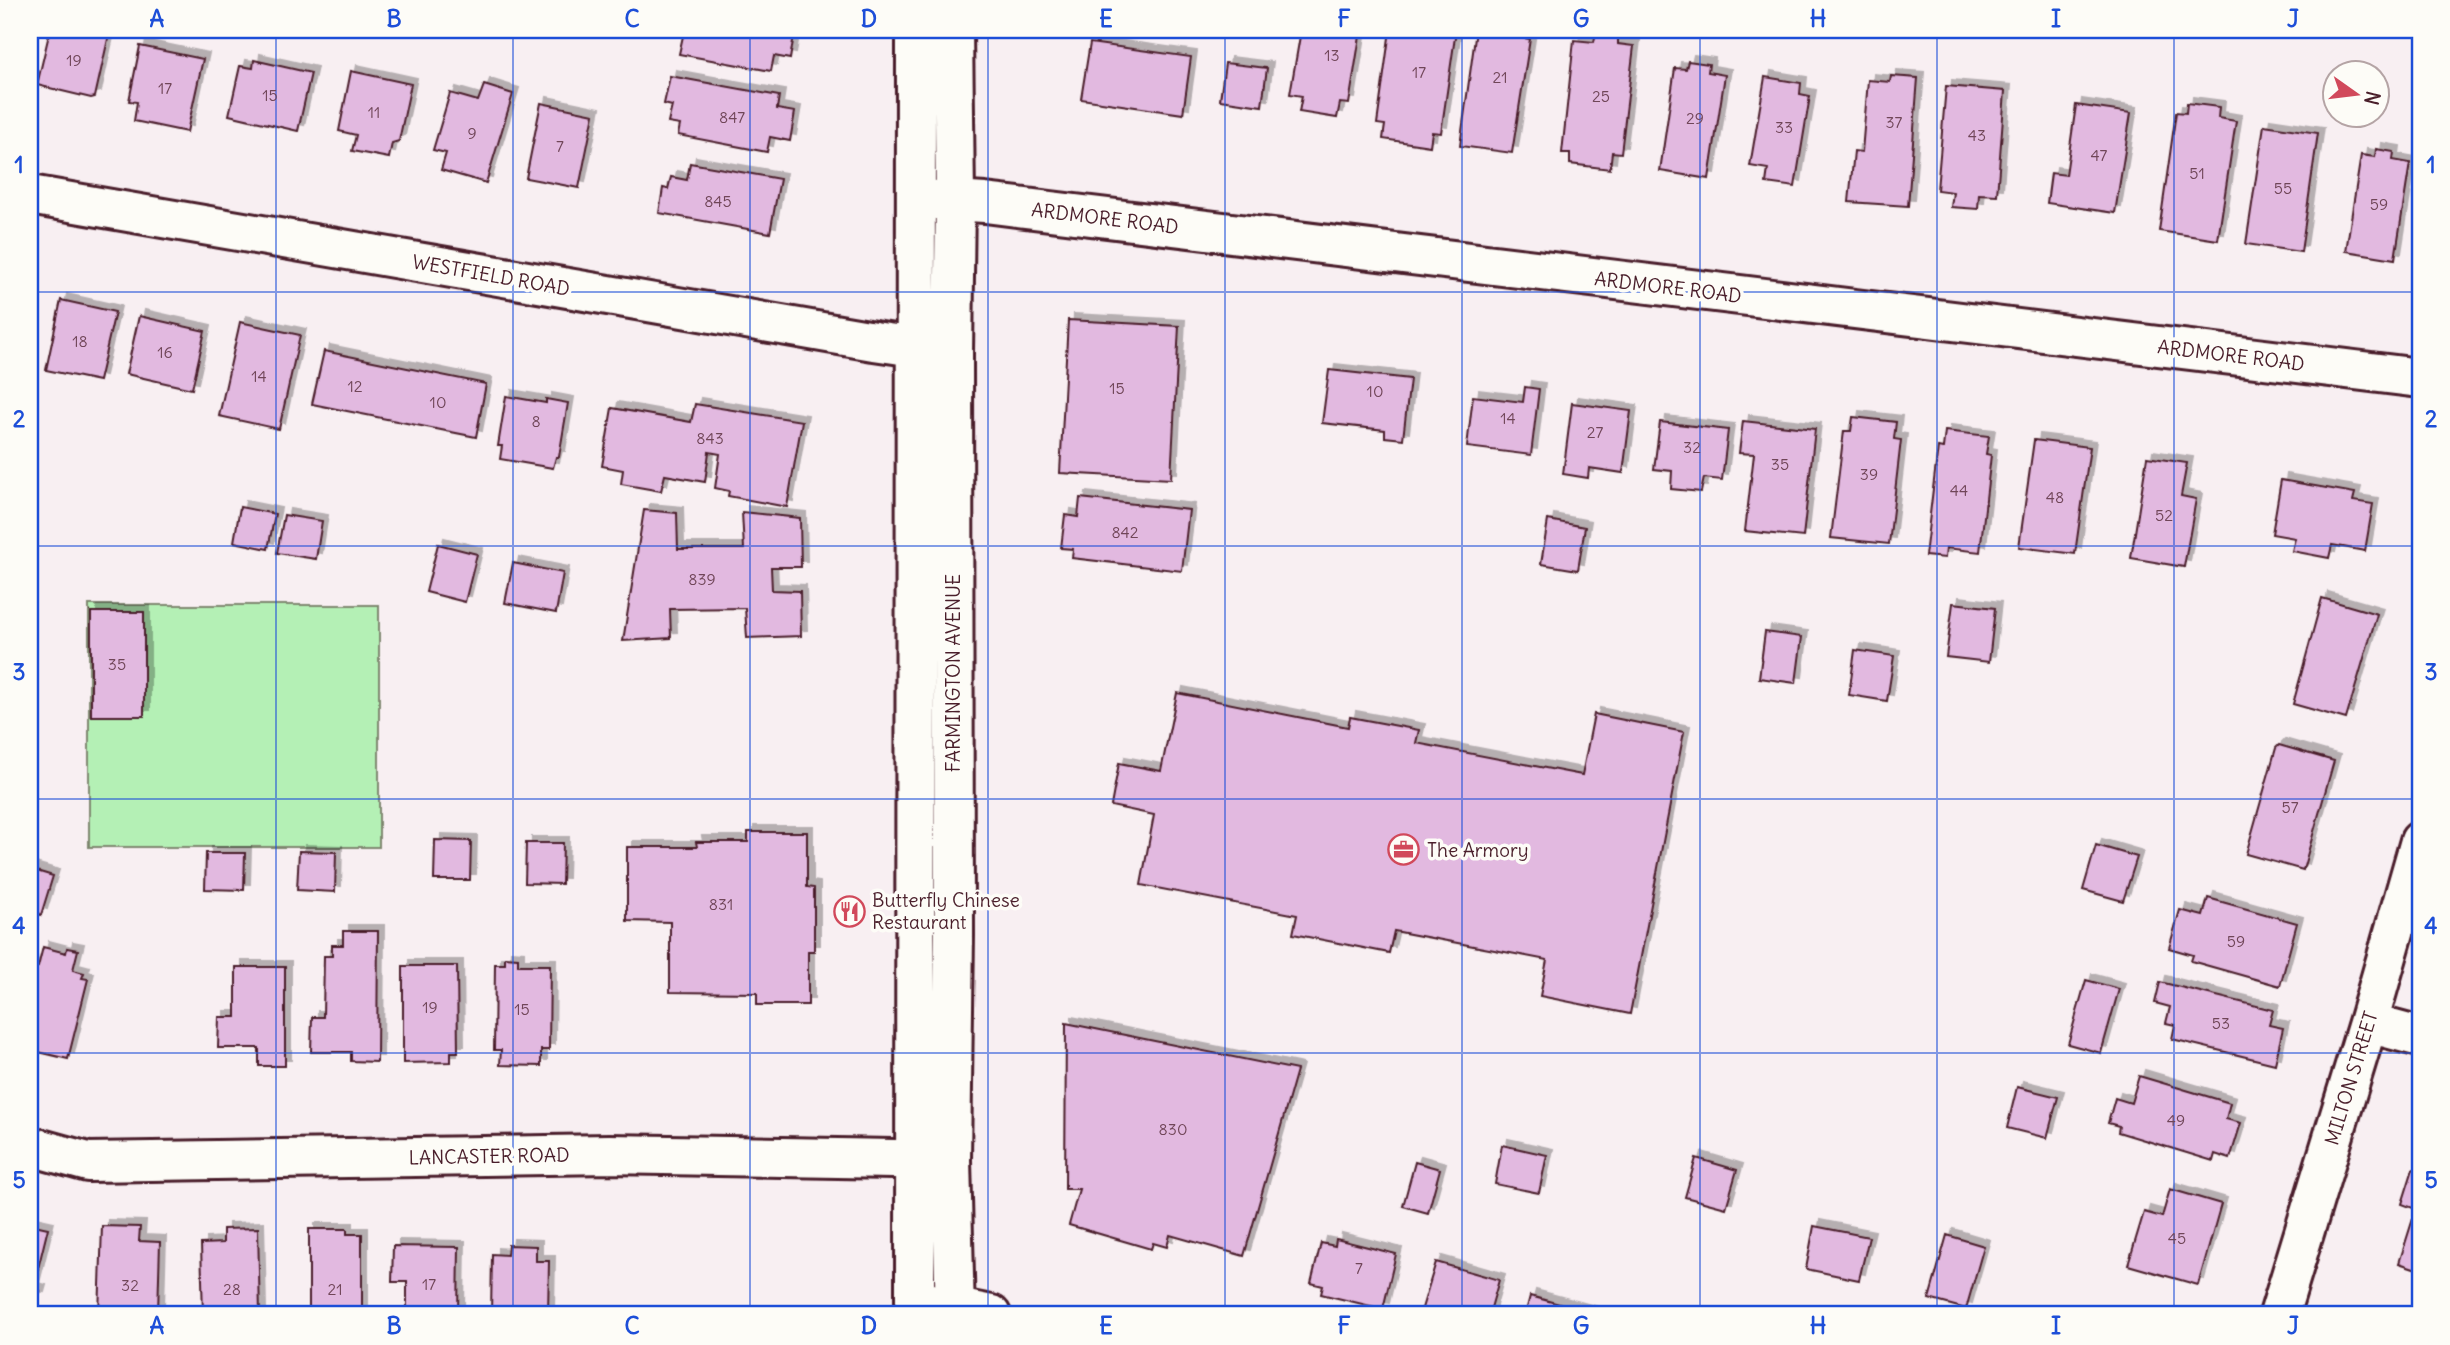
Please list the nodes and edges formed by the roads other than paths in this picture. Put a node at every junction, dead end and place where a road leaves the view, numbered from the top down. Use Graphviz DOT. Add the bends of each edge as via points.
graph roads {
  1 [pos="916,30"];
  2 [pos="953,30"];
  3 [pos="30,195"];
  4 [pos="916,199"];
  5 [pos="955,200"];
  6 [pos="916,347"];
  7 [pos="953,353"];
  8 [pos="2420,377"];
  9 [pos="2420,841"];
  10 [pos="2368,1023"];
  11 [pos="2420,1037"];
  12 [pos="30,1146"];
  13 [pos="933,1159"];
  14 [pos="915,1308"];
  15 [pos="967,1313"];
  16 [pos="2279,1315"];
  1 -- 4 [label="street, FARMINGTON AVENUE"];
  2 -- 5 [label="street, FARMINGTON AVENUE"];
  3 -- 6 [label="street, WESTFIELD ROAD"];
  4 -- 5 [label="street, ARDMORE ROAD"];
  4 -- 6 [label="street, FARMINGTON AVENUE"];
  5 -- 7 [label="street, FARMINGTON AVENUE"];
  5 -- 8 [label="street, ARDMORE ROAD"];
  6 -- 7 [label="street, WESTFIELD ROAD"];
  6 -- 13 [label="street, FARMINGTON AVENUE"];
  7 -- 13 [label="street, FARMINGTON AVENUE" via="954,935"];
  9 -- 10 [label="street, MILTON STREET"];
  10 -- 11 [label="street"];
  10 -- 16 [label="street, MILTON STREET"];
  12 -- 13 [label="street, LANCASTER ROAD" via="88,1163 609,1154"];
  13 -- 14 [label="street, FARMINGTON AVENUE"];
  13 -- 15 [label="street, FARMINGTON AVENUE"];
  14 -- 15 [label="street"];
}
